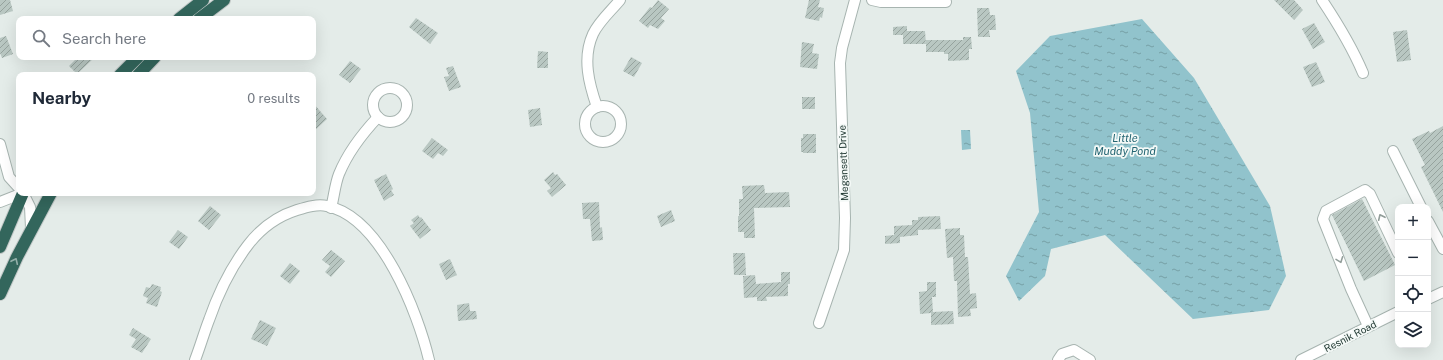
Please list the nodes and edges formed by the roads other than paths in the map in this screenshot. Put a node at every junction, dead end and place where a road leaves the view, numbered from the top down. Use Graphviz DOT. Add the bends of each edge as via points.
graph roads {
  1 [pos="203,0"];
  2 [pos="224,0"];
  3 [pos="620,0"];
  4 [pos="854,0"];
  5 [pos="872,0"];
  6 [pos="1322,0"];
  7 [pos="946,2"];
  8 [pos="182,16"];
  9 [pos="202,16"];
  10 [pos="135,60"];
  11 [pos="152,60"];
  12 [pos="123,72"];
  13 [pos="141,72"];
  14 [pos="1362,73"];
  15 [pos="597,107"];
  16 [pos="378,117"];
  17 [pos="0,144"];
  18 [pos="1393,152"];
  19 [pos="16,185"];
  20 [pos="16,196"];
  21 [pos="22,196"];
  22 [pos="24,196"];
  23 [pos="49,196"];
  24 [pos="0,202"];
  25 [pos="1419,204"];
  26 [pos="331,208"];
  27 [pos="1431,227"];
  28 [pos="32,228"];
  29 [pos="0,247"];
  30 [pos="1395,247"];
  31 [pos="1443,249"];
  32 [pos="1443,292"];
  33 [pos="0,294"];
  34 [pos="1431,298"];
  35 [pos="1395,313"];
  36 [pos="819,323"];
  37 [pos="1368,326"];
  38 [pos="195,360"];
  39 [pos="429,360"];
  40 [pos="1058,360"];
  41 [pos="1090,360"];
  42 [pos="1302,360"];
  1 -- 8 [label="highway"];
  2 -- 9 [label="highway"];
  3 -- 15 [label="street" via="599,25 590,44 589,81"];
  4 -- 36 [label="street, Megansett Drive" via="840,63 844,250"];
  5 -- 7 [label="street"];
  6 -- 14 [label="street" via="1354,52"];
  10 -- 12 [label="highway"];
  11 -- 13 [label="highway"];
  16 -- 26 [label="street" via="352,149 339,175"];
  17 -- 19 [label="street" via="9,177"];
  18 -- 25 [label="street"];
  20 -- 24 [label="street"];
  21 -- 29 [label="highway"];
  22 -- 28 [label="street" via="30,207"];
  23 -- 28 [label="highway"];
  26 -- 38 [label="street" via="314,206 290,212 269,225 249,244 223,286"];
  26 -- 39 [label="street" via="347,215 362,227 388,260 408,296"];
  27 -- 31 [label="street"];
  33 -- 28 [label="highway, one-way"];
  30 -- 37 [label="street, one-way" via="1370,194 1365,190 1326,210 1323,219"];
  32 -- 34 [label="street"];
  35 -- 37 [label="street, Resnik Road"];
  37 -- 42 [label="street, Resnik Road"];
  40 -- 41 [label="street" via="1062,354 1074,350"];
}
